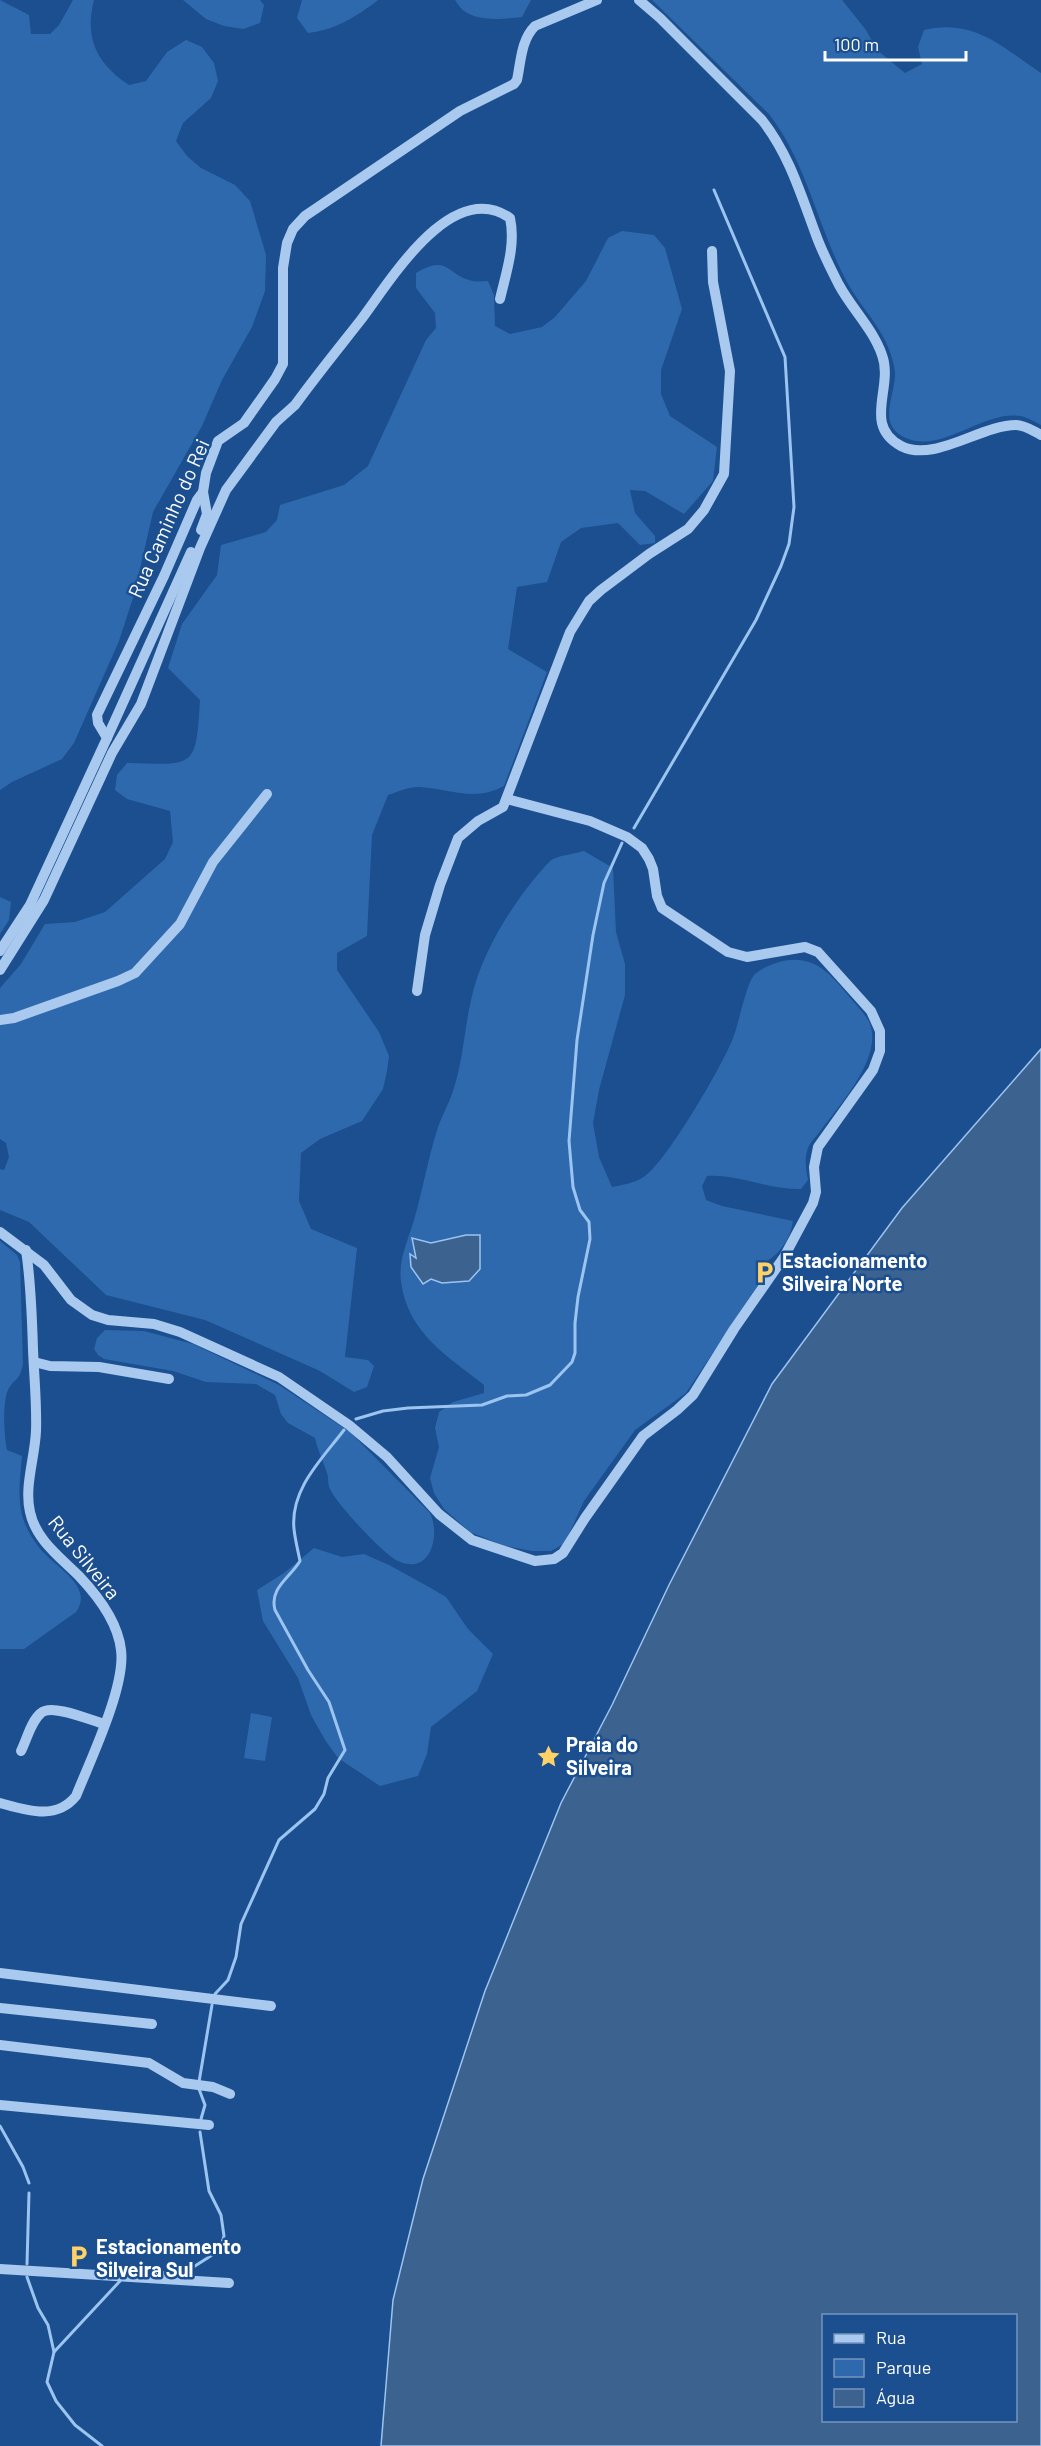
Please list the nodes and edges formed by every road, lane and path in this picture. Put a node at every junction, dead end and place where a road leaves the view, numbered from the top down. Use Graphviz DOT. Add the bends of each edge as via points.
graph roads {
  1 [pos="597,0"];
  2 [pos="639,0"];
  3 [pos="712,251"];
  4 [pos="500,299"];
  5 [pos="1041,435"];
  6 [pos="203,492"];
  7 [pos="107,738"];
  8 [pos="267,794"];
  9 [pos="507,799"];
  10 [pos="0,951"];
  11 [pos="0,970"];
  12 [pos="417,992"];
  13 [pos="0,1020"];
  14 [pos="0,1232"];
  15 [pos="26,1250"];
  16 [pos="34,1362"];
  17 [pos="168,1379"];
  18 [pos="104,1724"];
  19 [pos="21,1751"];
  20 [pos="0,1803"];
  21 [pos="0,1973"];
  22 [pos="272,2006"];
  23 [pos="0,2008"];
  24 [pos="152,2024"];
  25 [pos="0,2045"];
  26 [pos="230,2094"];
  27 [pos="0,2105"];
  28 [pos="208,2125"];
  29 [pos="0,2269"];
  30 [pos="229,2283"];
  1 -- 6 [label="street, Rua Caminho do Rei" via="531,30 514,84 460,111 305,216 293,229 284,268 283,364 244,423 218,441"];
  2 -- 5 [label="street" via="777,138 817,239 882,354 886,373 879,410 889,435 902,446 921,450 1018,424"];
  3 -- 9 [label="street" via="713,282 730,371 724,474 688,529 601,590 582,611 570,632"];
  4 -- 11 [label="street" via="512,246 510,218 500,211 474,208 433,232 405,258 295,405 276,422 226,490 141,704 112,753 44,900"];
  6 -- 7 [label="street" via="207,514"];
  6 -- 7 [label="street, Rua Caminho do Rei" via="98,715"];
  7 -- 10 [label="street" via="30,905"];
  8 -- 13 [label="street" via="213,862 180,924 135,973"];
  9 -- 12 [label="street" via="503,807 458,838 425,935"];
  9 -- 15 [label="street" via="590,821 627,837 649,859 662,908 728,952 747,957 805,947 818,952 871,1011 881,1039 873,1070 818,1147 813,1203 784,1257 693,1395 643,1436 563,1553 554,1559 535,1561 472,1540 440,1514 387,1457 349,1425 279,1377 180,1332 154,1324 92,1316 71,1300 44,1265"];
  14 -- 15 [label="street"];
  15 -- 16 [label="street, Rua Silveira"];
  16 -- 17 [label="street" via="99,1367"];
  16 -- 18 [label="street, Rua Silveira" via="36,1431 30,1513 39,1535 92,1592 117,1635 121,1649 119,1679"];
  18 -- 19 [label="street" via="52,1708 36,1718"];
  18 -- 20 [label="street, Rua Silveira" via="76,1796 68,1806 37,1811"];
  21 -- 22 [label="street"];
  23 -- 24 [label="street"];
  25 -- 26 [label="street" via="149,2063 183,2083"];
  27 -- 28 [label="street"];
  29 -- 30 [label="street"];
}
